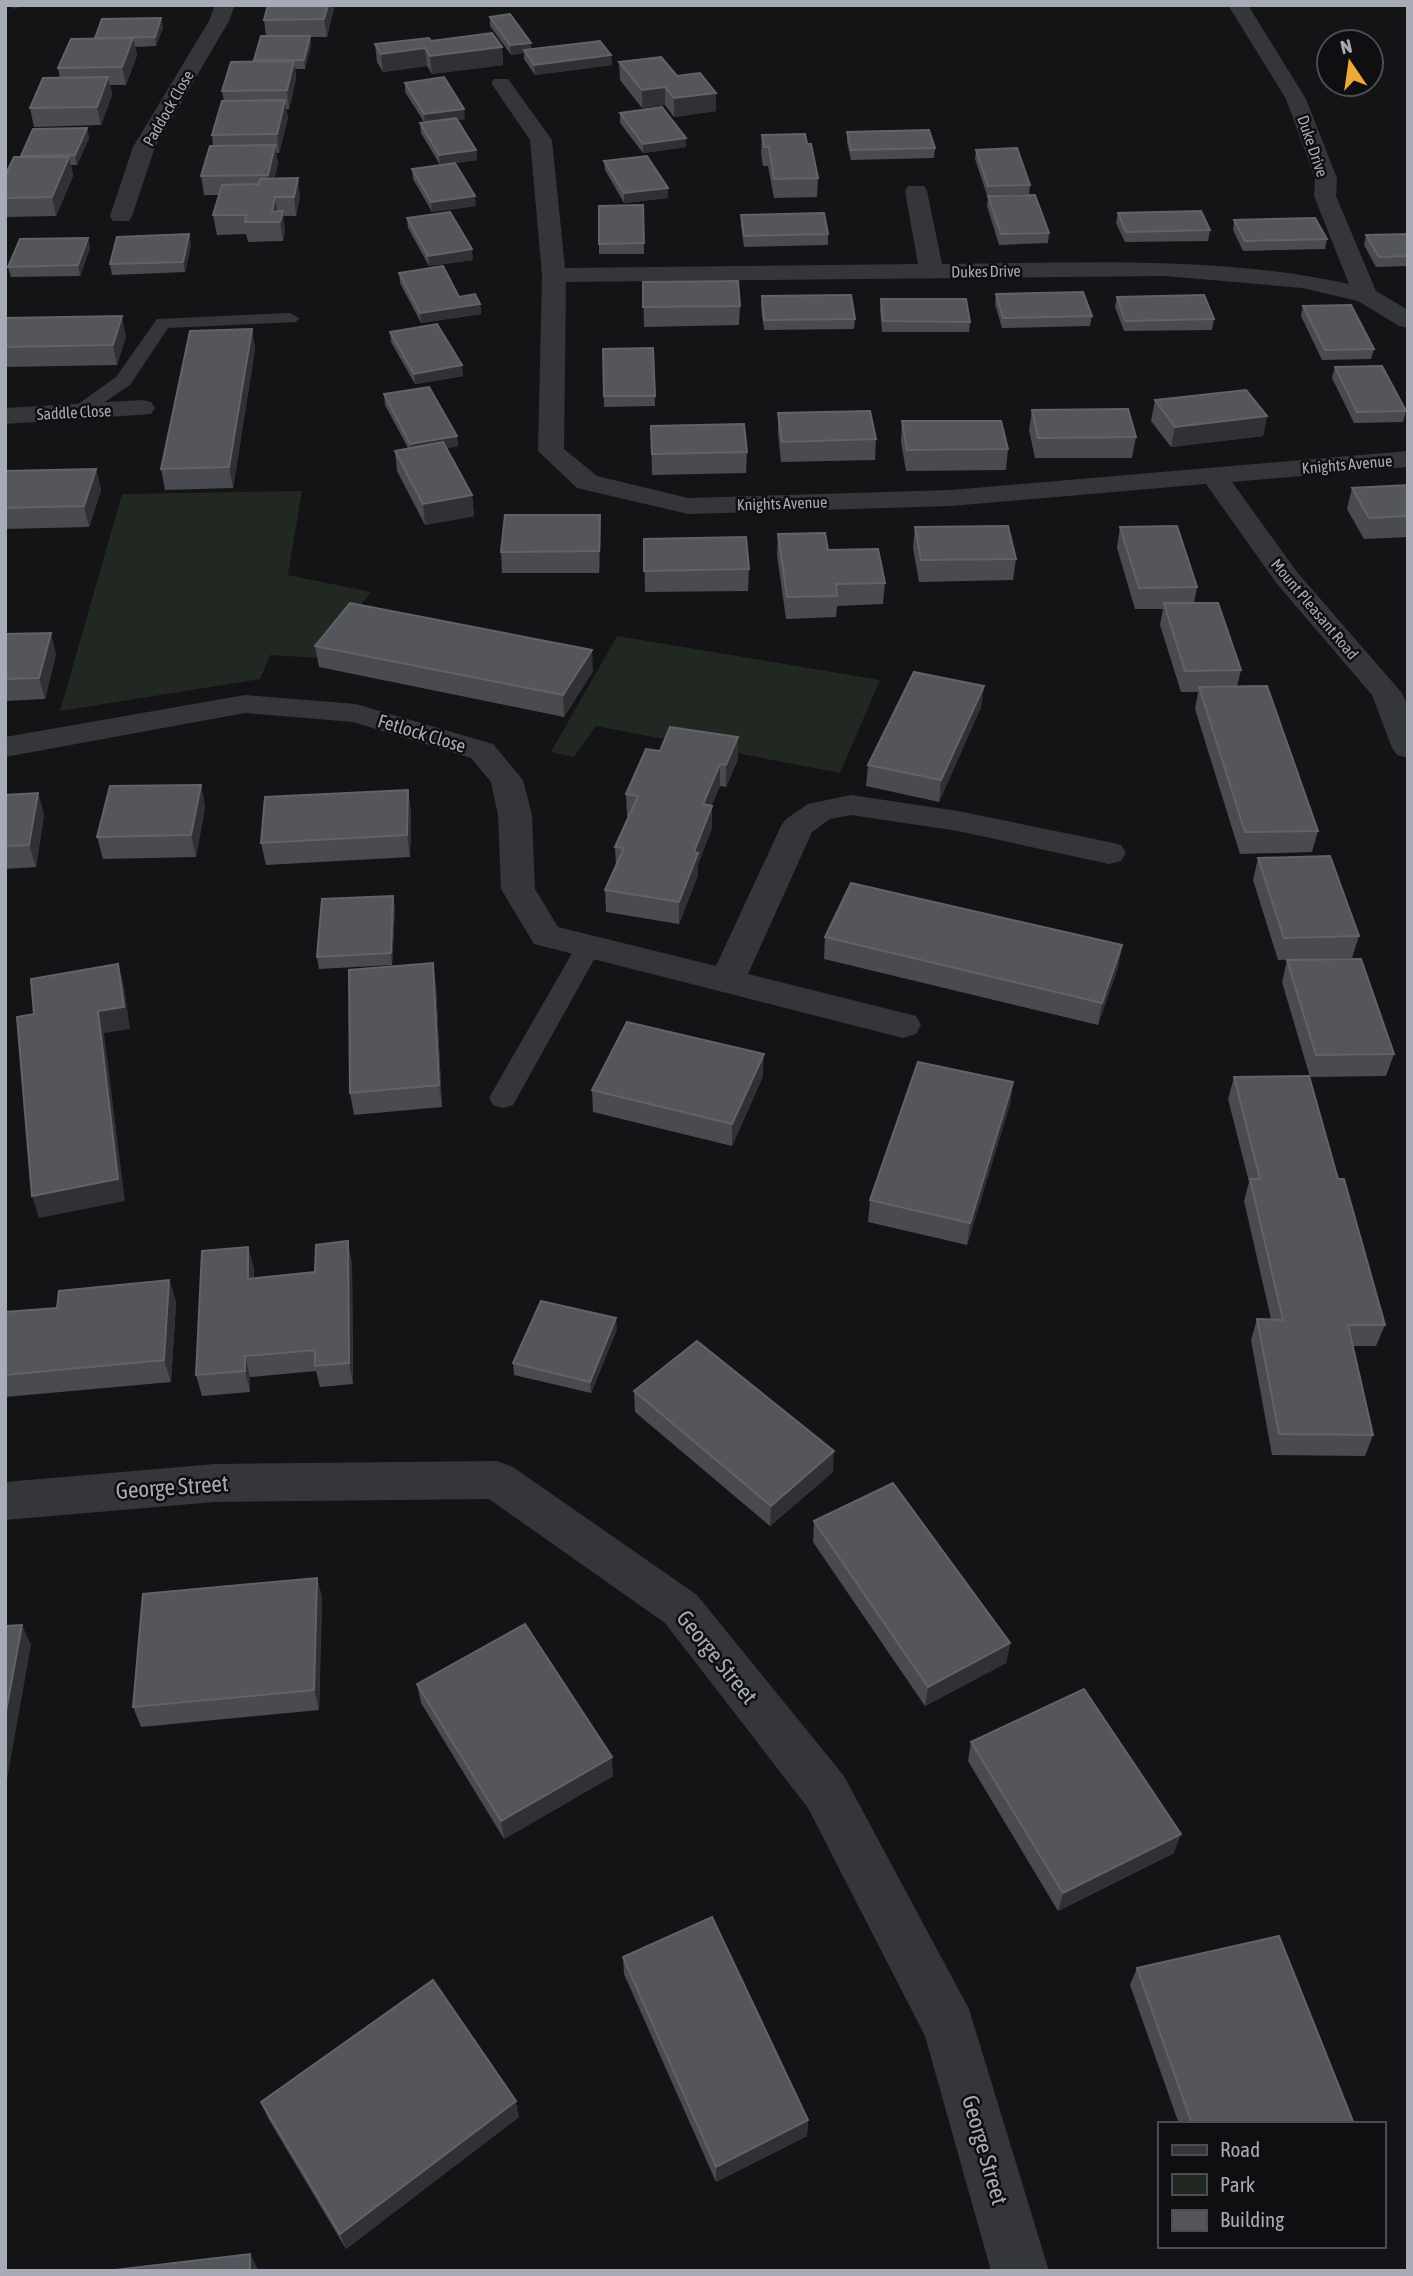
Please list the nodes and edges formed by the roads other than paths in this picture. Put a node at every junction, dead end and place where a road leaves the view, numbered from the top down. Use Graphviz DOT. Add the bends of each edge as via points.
graph roads {
  1 [pos="225,5"];
  2 [pos="1238,5"];
  3 [pos="500,83"];
  4 [pos="916,191"];
  5 [pos="121,216"];
  6 [pos="931,271"];
  7 [pos="554,275"];
  8 [pos="1366,295"];
  9 [pos="290,318"];
  10 [pos="1408,321"];
  11 [pos="142,408"];
  12 [pos="77,412"];
  13 [pos="5,415"];
  14 [pos="1408,459"];
  15 [pos="1213,475"];
  16 [pos="1397,693"];
  17 [pos="5,747"];
  18 [pos="1408,748"];
  19 [pos="1109,853"];
  20 [pos="588,947"];
  21 [pos="727,981"];
  22 [pos="903,1025"];
  23 [pos="503,1098"];
  24 [pos="5,1502"];
  25 [pos="1020,2271"];
  1 -- 5 [label="street, Paddock Close" via="144,147"];
  2 -- 8 [label="street, Duke Drive" via="1296,99 1326,178 1325,196"];
  3 -- 7 [label="street, Knights Avenue" via="541,140"];
  4 -- 6 [label="street"];
  6 -- 7 [label="street, Dukes Drive"];
  6 -- 8 [label="street, Dukes Drive" via="1165,269 1302,281"];
  7 -- 15 [label="street, Knights Avenue" via="551,451 587,482 688,506 951,498"];
  8 -- 10 [label="street, Dukes Drive"];
  9 -- 12 [label="lane" via="163,323 123,381"];
  11 -- 12 [label="street, Saddle Close"];
  12 -- 13 [label="street, Saddle Close"];
  14 -- 15 [label="street, Knights Avenue"];
  15 -- 16 [label="street, Mount Pleasant Road" via="1287,578"];
  16 -- 18 [label="street, Mount Pleasant Road"];
  17 -- 20 [label="street, Fetlock Close" via="245,704 356,713 482,751 506,780 515,815 518,889 546,936"];
  19 -- 21 [label="street" via="958,821 864,807 820,811 799,826"];
  20 -- 21 [label="street, Fetlock Close"];
  20 -- 23 [label="lane"];
  21 -- 22 [label="street, Fetlock Close"];
  24 -- 25 [label="street, George Street" via="215,1483 497,1480 681,1609 826,1792 950,2028"];
}
